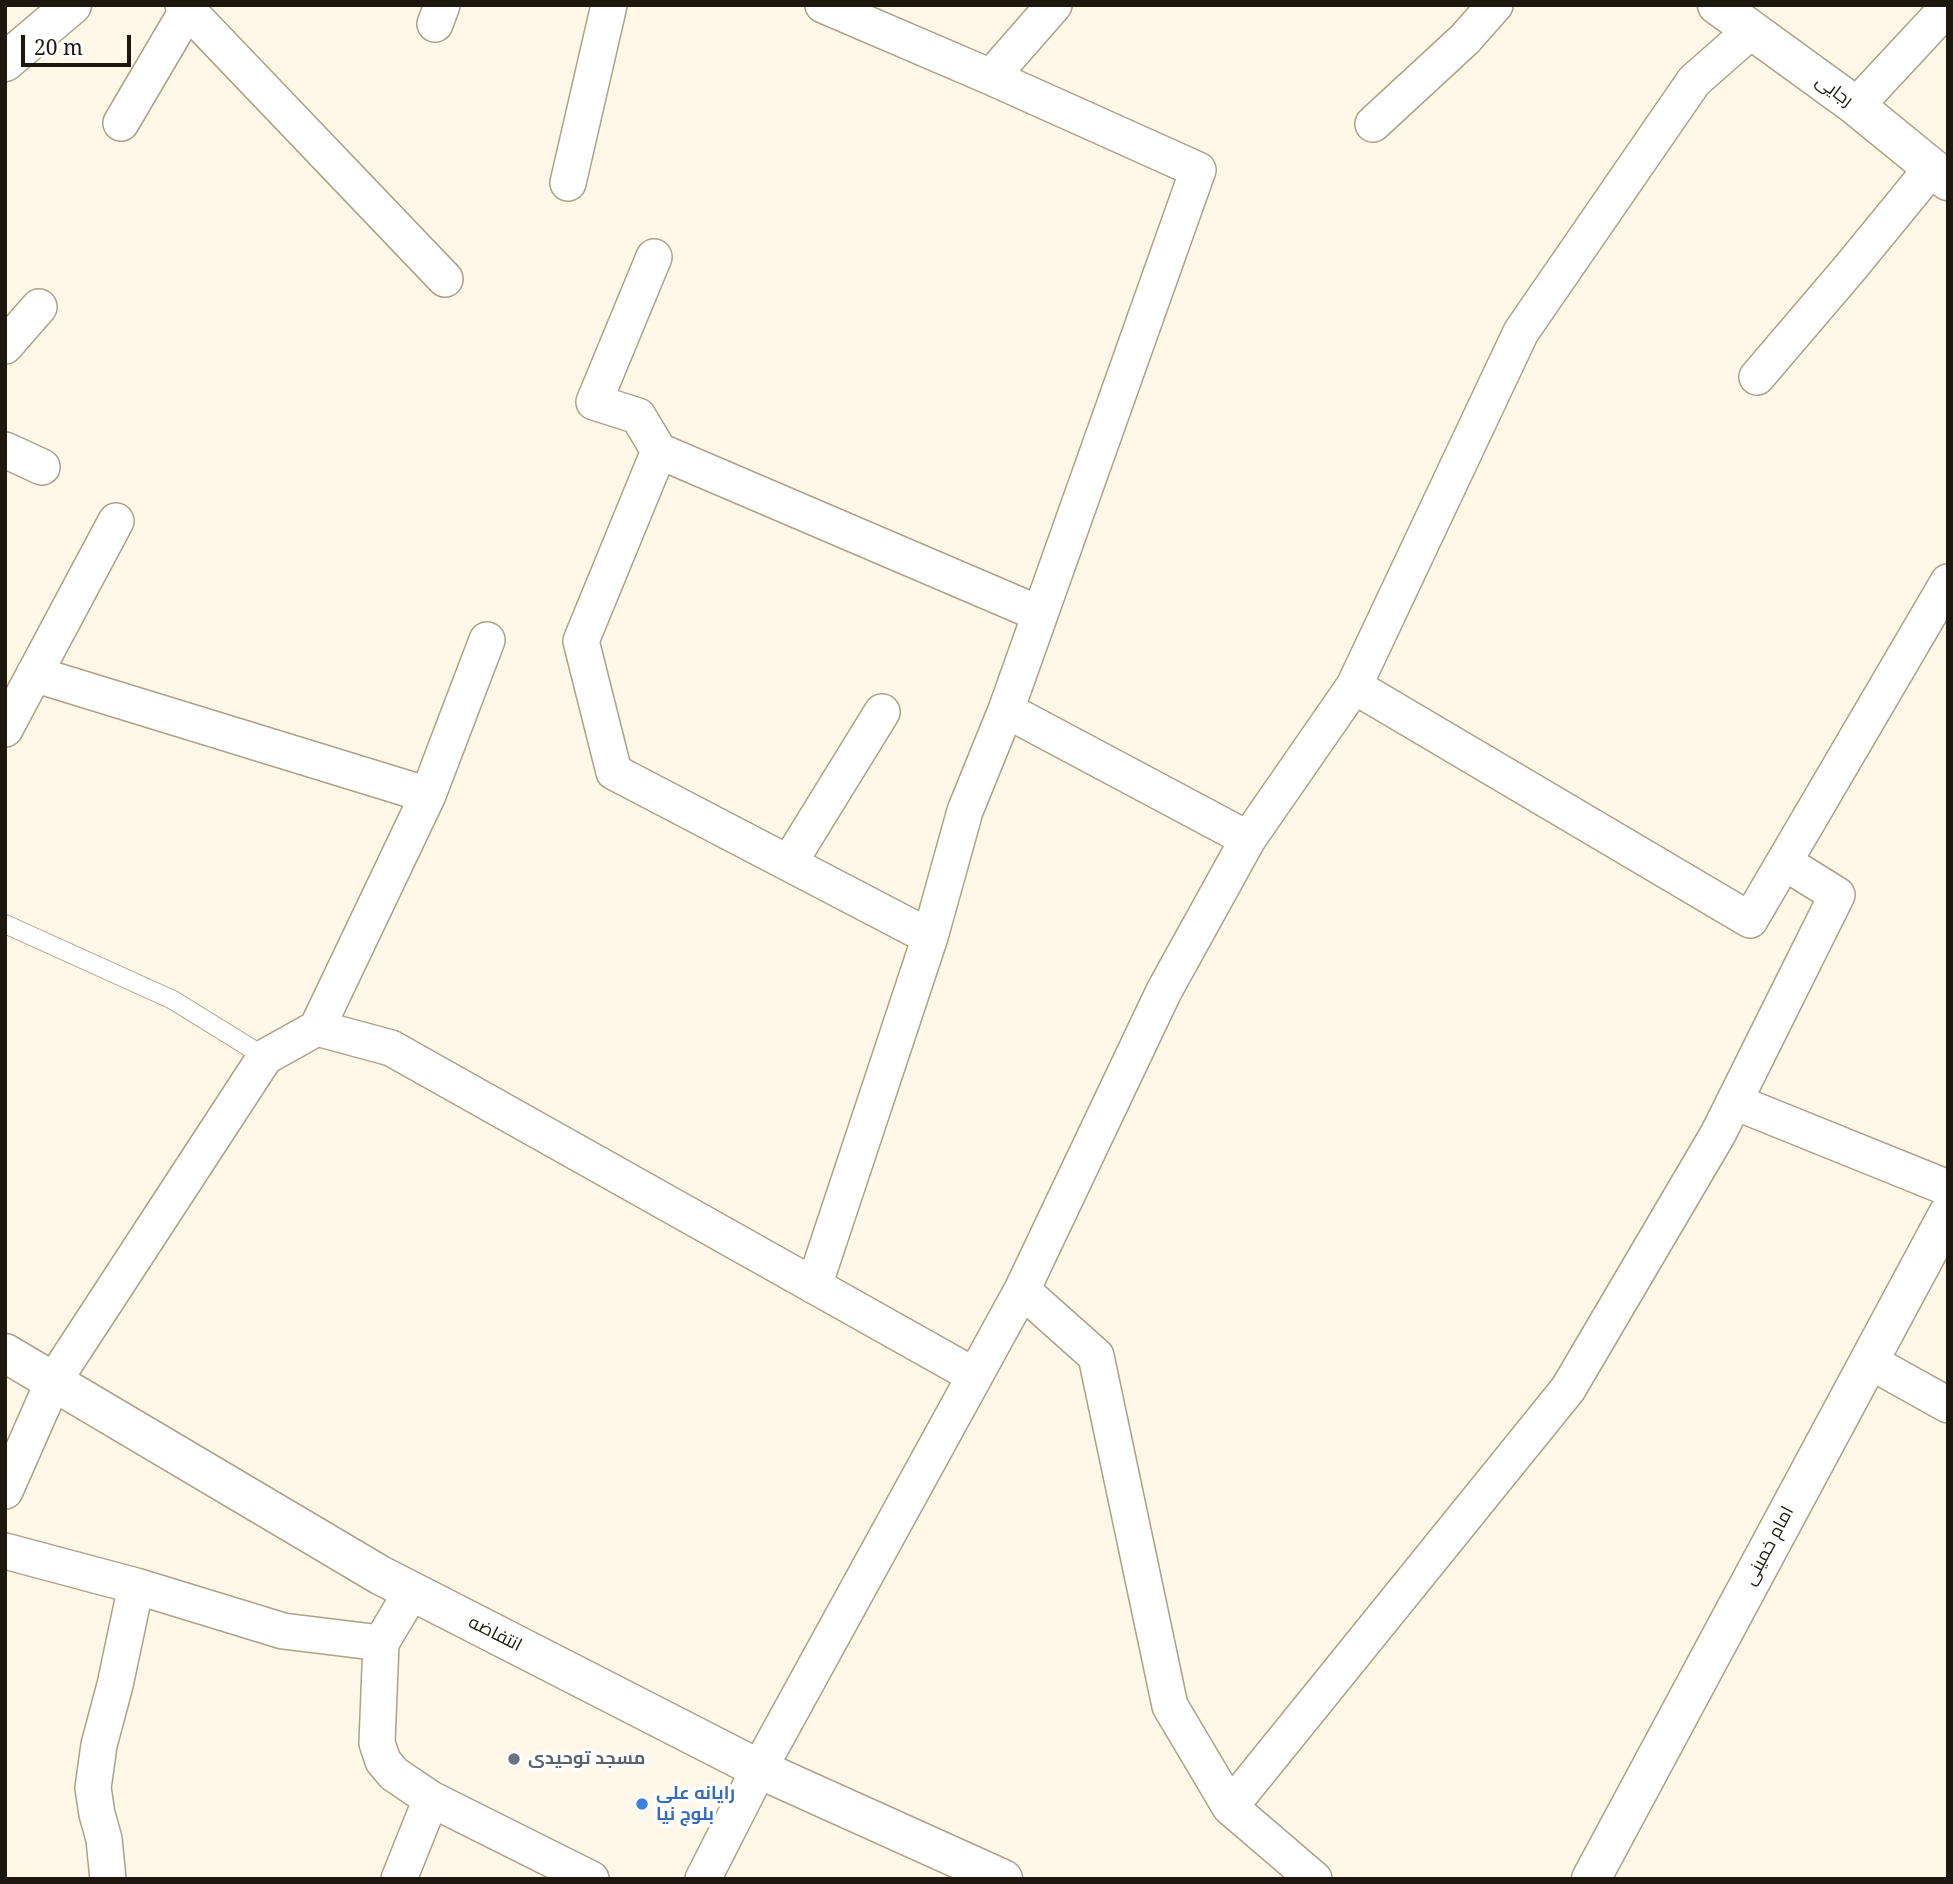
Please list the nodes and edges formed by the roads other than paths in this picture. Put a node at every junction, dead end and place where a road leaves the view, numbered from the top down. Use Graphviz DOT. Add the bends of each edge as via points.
graph roads {
  1 [pos="72,5"];
  2 [pos="609,5"];
  3 [pos="823,5"];
  4 [pos="1054,5"];
  5 [pos="1495,5"];
  6 [pos="1717,5"];
  7 [pos="186,7"];
  8 [pos="1948,8"];
  9 [pos="1752,30"];
  10 [pos="11,48"];
  11 [pos="991,76"];
  12 [pos="1856,106"];
  13 [pos="121,123"];
  14 [pos="1373,124"];
  15 [pos="1939,175"];
  16 [pos="568,183"];
  17 [pos="654,257"];
  18 [pos="445,279"];
  19 [pos="38,307"];
  20 [pos="5,346"];
  21 [pos="1758,377"];
  22 [pos="5,450"];
  23 [pos="659,451"];
  24 [pos="42,467"];
  25 [pos="116,521"];
  26 [pos="1948,582"];
  27 [pos="1040,614"];
  28 [pos="487,640"];
  29 [pos="34,674"];
  30 [pos="1354,686"];
  31 [pos="1006,710"];
  32 [pos="882,712"];
  33 [pos="5,729"];
  34 [pos="428,795"];
  35 [pos="1248,839"];
  36 [pos="1784,862"];
  37 [pos="789,863"];
  38 [pos="5,924"];
  39 [pos="930,937"];
  40 [pos="317,1028"];
  41 [pos="265,1057"];
  42 [pos="1735,1102"];
  43 [pos="1948,1188"];
  44 [pos="1948,1214"];
  45 [pos="814,1286"];
  46 [pos="1021,1290"];
  47 [pos="5,1353"];
  48 [pos="1869,1361"];
  49 [pos="975,1376"];
  50 [pos="53,1382"];
  51 [pos="1948,1405"];
  52 [pos="5,1491"];
  53 [pos="5,1551"];
  54 [pos="136,1586"];
  55 [pos="412,1591"];
  56 [pos="381,1643"];
  57 [pos="759,1769"];
  58 [pos="431,1799"];
  59 [pos="1230,1807"];
  60 [pos="108,1879"];
  61 [pos="399,1879"];
  62 [pos="591,1879"];
  63 [pos="703,1879"];
  64 [pos="1003,1879"];
  65 [pos="1314,1879"];
  66 [pos="1591,1879"];
  1 -- 10 [label="street"];
  2 -- 16 [label="street"];
  3 -- 11 [label="street"];
  4 -- 11 [label="street"];
  5 -- 14 [label="street"];
  6 -- 9 [label="street, رجایی"];
  7 -- 13 [label="street"];
  7 -- 18 [label="street"];
  8 -- 12 [label="street"];
  9 -- 12 [label="street, رجایی"];
  9 -- 30 [label="street" via="1694,81 1521,332"];
  11 -- 27 [label="street" via="1198,170"];
  12 -- 15 [label="street, رجایی"];
  15 -- 21 [label="street" via="1850,268"];
  17 -- 23 [label="street" via="594,402 638,416"];
  19 -- 20 [label="street"];
  22 -- 24 [label="street"];
  23 -- 27 [label="street"];
  23 -- 37 [label="street" via="581,641 614,772"];
  25 -- 29 [label="street"];
  26 -- 36 [label="street"];
  27 -- 31 [label="street"];
  28 -- 34 [label="street"];
  29 -- 33 [label="street"];
  29 -- 34 [label="street"];
  30 -- 35 [label="street"];
  30 -- 36 [label="street" via="1750,920"];
  31 -- 35 [label="street"];
  31 -- 39 [label="street" via="965,811"];
  32 -- 37 [label="street"];
  34 -- 40 [label="street"];
  35 -- 46 [label="street" via="1164,991"];
  36 -- 42 [label="street" via="1836,895"];
  37 -- 39 [label="street"];
  38 -- 41 [label="lane" via="173,1000"];
  39 -- 45 [label="street"];
  40 -- 41 [label="street"];
  40 -- 45 [label="street" via="391,1048"];
  41 -- 50 [label="street"];
  42 -- 43 [label="street"];
  42 -- 59 [label="street" via="1568,1390"];
  44 -- 48 [label="street, امام خمینی"];
  45 -- 49 [label="street"];
  46 -- 49 [label="street"];
  46 -- 59 [label="street" via="1096,1356 1170,1706"];
  47 -- 50 [label="street, انتفاضه"];
  48 -- 51 [label="street"];
  48 -- 66 [label="street, امام خمینی"];
  49 -- 57 [label="street"];
  50 -- 52 [label="street"];
  50 -- 55 [label="street, انتفاضه"];
  53 -- 54 [label="street"];
  54 -- 56 [label="street" via="282,1631"];
  54 -- 60 [label="street" via="93,1788"];
  55 -- 56 [label="street"];
  55 -- 57 [label="street, انتفاضه"];
  56 -- 58 [label="street" via="377,1743 383,1762"];
  57 -- 63 [label="street"];
  57 -- 64 [label="street, انتفاضه"];
  58 -- 61 [label="street"];
  58 -- 62 [label="street"];
  59 -- 65 [label="street"];
}
